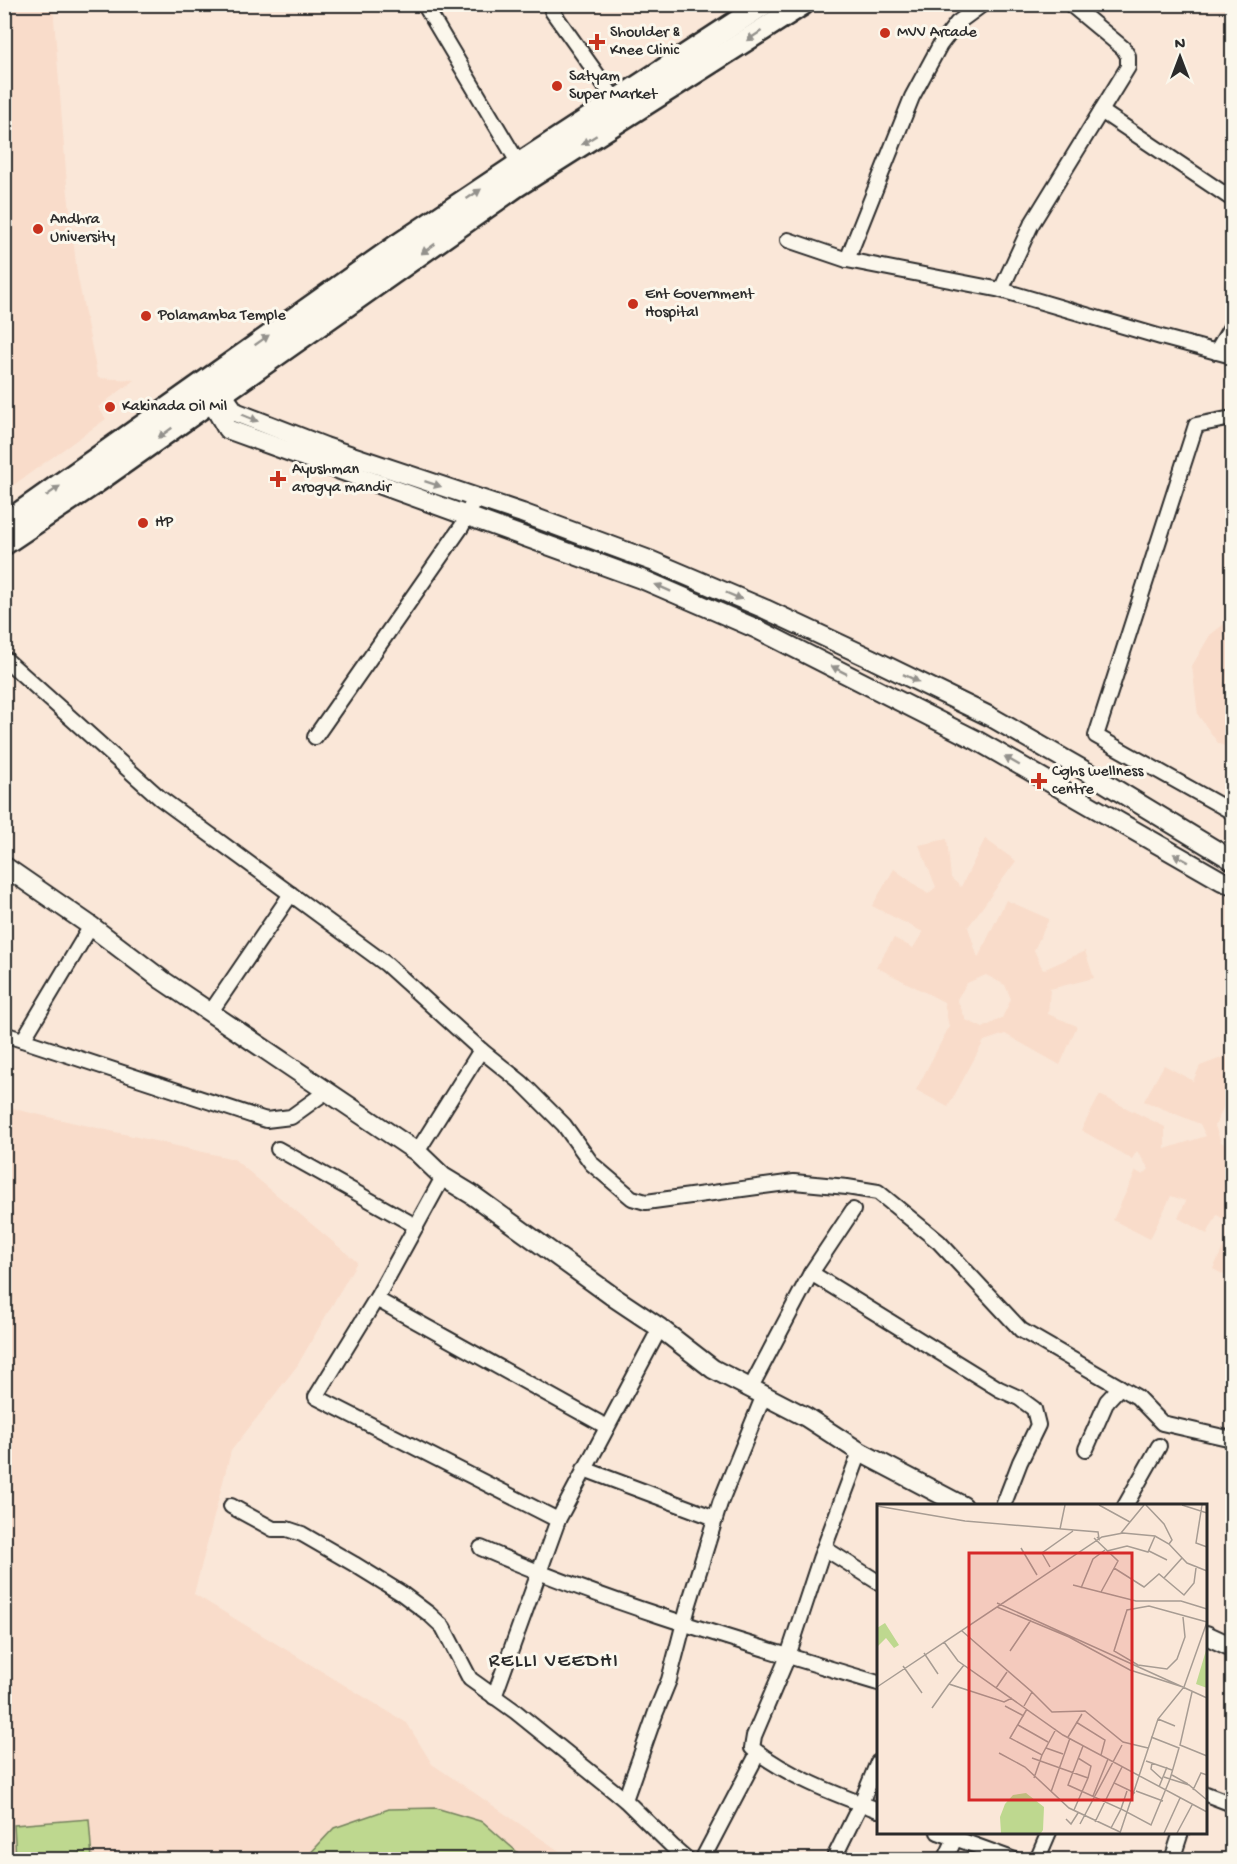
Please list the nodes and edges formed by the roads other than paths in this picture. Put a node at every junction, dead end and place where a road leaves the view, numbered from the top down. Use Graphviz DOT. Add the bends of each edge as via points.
graph roads {
  1 [pos="424,4"];
  2 [pos="550,4"];
  3 [pos="764,4"];
  4 [pos="803,4"];
  5 [pos="982,4"];
  6 [pos="1070,4"];
  7 [pos="616,101"];
  8 [pos="1101,111"];
  9 [pos="519,164"];
  10 [pos="1233,199"];
  11 [pos="789,240"];
  12 [pos="847,260"];
  13 [pos="1001,290"];
  14 [pos="1233,325"];
  15 [pos="1216,352"];
  16 [pos="1233,356"];
  17 [pos="211,389"];
  18 [pos="1233,418"];
  19 [pos="321,455"];
  20 [pos="475,497"];
  21 [pos="467,515"];
  22 [pos="4,524"];
  23 [pos="4,544"];
  24 [pos="4,658"];
  25 [pos="315,737"];
  26 [pos="1233,813"];
  27 [pos="1233,860"];
  28 [pos="4,866"];
  29 [pos="1233,885"];
  30 [pos="291,894"];
  31 [pos="92,926"];
  32 [pos="210,1013"];
  33 [pos="4,1034"];
  34 [pos="23,1040"];
  35 [pos="481,1050"];
  36 [pos="327,1091"];
  37 [pos="278,1149"];
  38 [pos="417,1152"];
  39 [pos="443,1177"];
  40 [pos="853,1210"];
  41 [pos="416,1226"];
  42 [pos="812,1273"];
  43 [pos="376,1299"];
  44 [pos="660,1328"];
  45 [pos="1120,1387"];
  46 [pos="757,1391"];
  47 [pos="607,1427"];
  48 [pos="1233,1439"];
  49 [pos="1159,1446"];
  50 [pos="1086,1449"];
  51 [pos="860,1452"];
  52 [pos="584,1469"];
  53 [pos="959,1504"];
  54 [pos="1005,1504"];
  55 [pos="1126,1504"];
  56 [pos="231,1506"];
  57 [pos="715,1518"];
  58 [pos="558,1520"];
  59 [pos="481,1548"];
  60 [pos="824,1548"];
  61 [pos="539,1573"];
  62 [pos="877,1581"];
  63 [pos="684,1623"];
  64 [pos="1207,1635"];
  65 [pos="1233,1647"];
  66 [pos="788,1656"];
  67 [pos="877,1682"];
  68 [pos="494,1697"];
  69 [pos="758,1753"];
  70 [pos="877,1767"];
  71 [pos="1207,1794"];
  72 [pos="625,1800"];
  73 [pos="861,1803"];
  74 [pos="1233,1804"];
  75 [pos="877,1809"];
  76 [pos="1050,1834"];
  77 [pos="1181,1834"];
  78 [pos="956,1836"];
  79 [pos="688,1860"];
  80 [pos="702,1860"];
  81 [pos="833,1860"];
  82 [pos="945,1860"];
  83 [pos="1015,1860"];
  84 [pos="1037,1860"];
  85 [pos="1172,1860"];
  1 -- 9 [label="street"];
  2 -- 7 [label="street"];
  3 -- 7 [label="main road"];
  4 -- 17 [label="main road, one-way" via="515,187"];
  5 -- 12 [label="street" via="957,23 940,45 912,98"];
  6 -- 8 [label="street" via="1128,56 1128,67"];
  7 -- 9 [label="main road"];
  8 -- 10 [label="street"];
  8 -- 13 [label="street" via="1031,225"];
  17 -- 9 [label="main road, one-way" via="366,267"];
  11 -- 12 [label="street"];
  12 -- 13 [label="street"];
  13 -- 15 [label="street"];
  14 -- 15 [label="street"];
  15 -- 16 [label="street"];
  17 -- 19 [label="street" via="235,412"];
  22 -- 17 [label="main road, one-way"];
  17 -- 23 [label="main road, one-way"];
  18 -- 26 [label="street" via="1196,425 1096,736"];
  19 -- 20 [label="street, one-way"];
  19 -- 21 [label="street"];
  20 -- 21 [label="street"];
  20 -- 27 [label="street, one-way" via="652,561 872,659 992,717"];
  21 -- 25 [label="street"];
  29 -- 21 [label="street, one-way" via="976,740 756,629 644,580"];
  24 -- 30 [label="street" via="160,798"];
  28 -- 31 [label="street"];
  30 -- 32 [label="street"];
  30 -- 35 [label="street" via="386,964"];
  31 -- 32 [label="street"];
  31 -- 34 [label="street"];
  32 -- 36 [label="street"];
  33 -- 34 [label="street"];
  34 -- 36 [label="street" via="266,1120 291,1117"];
  35 -- 38 [label="street"];
  35 -- 45 [label="street" via="522,1083 564,1125 592,1164 632,1198 646,1202 794,1182 878,1192 939,1242 1021,1330"];
  36 -- 38 [label="street"];
  37 -- 41 [label="street"];
  38 -- 39 [label="street"];
  39 -- 41 [label="street"];
  39 -- 44 [label="street"];
  40 -- 42 [label="street"];
  41 -- 43 [label="street"];
  42 -- 46 [label="street"];
  42 -- 54 [label="street" via="1034,1409 1038,1425"];
  43 -- 47 [label="street"];
  43 -- 58 [label="street" via="316,1397"];
  44 -- 46 [label="street" via="713,1369"];
  44 -- 47 [label="street"];
  45 -- 48 [label="street" via="1137,1396 1162,1423"];
  45 -- 50 [label="street" via="1107,1401"];
  46 -- 51 [label="street"];
  46 -- 57 [label="street"];
  47 -- 52 [label="street"];
  49 -- 55 [label="street"];
  51 -- 53 [label="street"];
  51 -- 60 [label="street"];
  52 -- 57 [label="street"];
  52 -- 58 [label="street"];
  56 -- 68 [label="street" via="273,1529 302,1534 401,1593 443,1627 470,1679"];
  57 -- 63 [label="street"];
  58 -- 61 [label="street"];
  59 -- 61 [label="street"];
  60 -- 62 [label="street"];
  60 -- 66 [label="street"];
  61 -- 63 [label="street"];
  61 -- 68 [label="street"];
  63 -- 66 [label="street"];
  63 -- 72 [label="street" via="669,1680"];
  64 -- 65 [label="street"];
  66 -- 67 [label="street"];
  66 -- 69 [label="street" via="752,1742"];
  68 -- 72 [label="street"];
  69 -- 73 [label="street" via="830,1792"];
  69 -- 80 [label="street"];
  70 -- 73 [label="street"];
  71 -- 74 [label="street"];
  72 -- 79 [label="street"];
  73 -- 75 [label="street"];
  73 -- 81 [label="street"];
  76 -- 84 [label="street"];
  77 -- 85 [label="street"];
  78 -- 82 [label="street"];
  78 -- 83 [label="street"];
}
